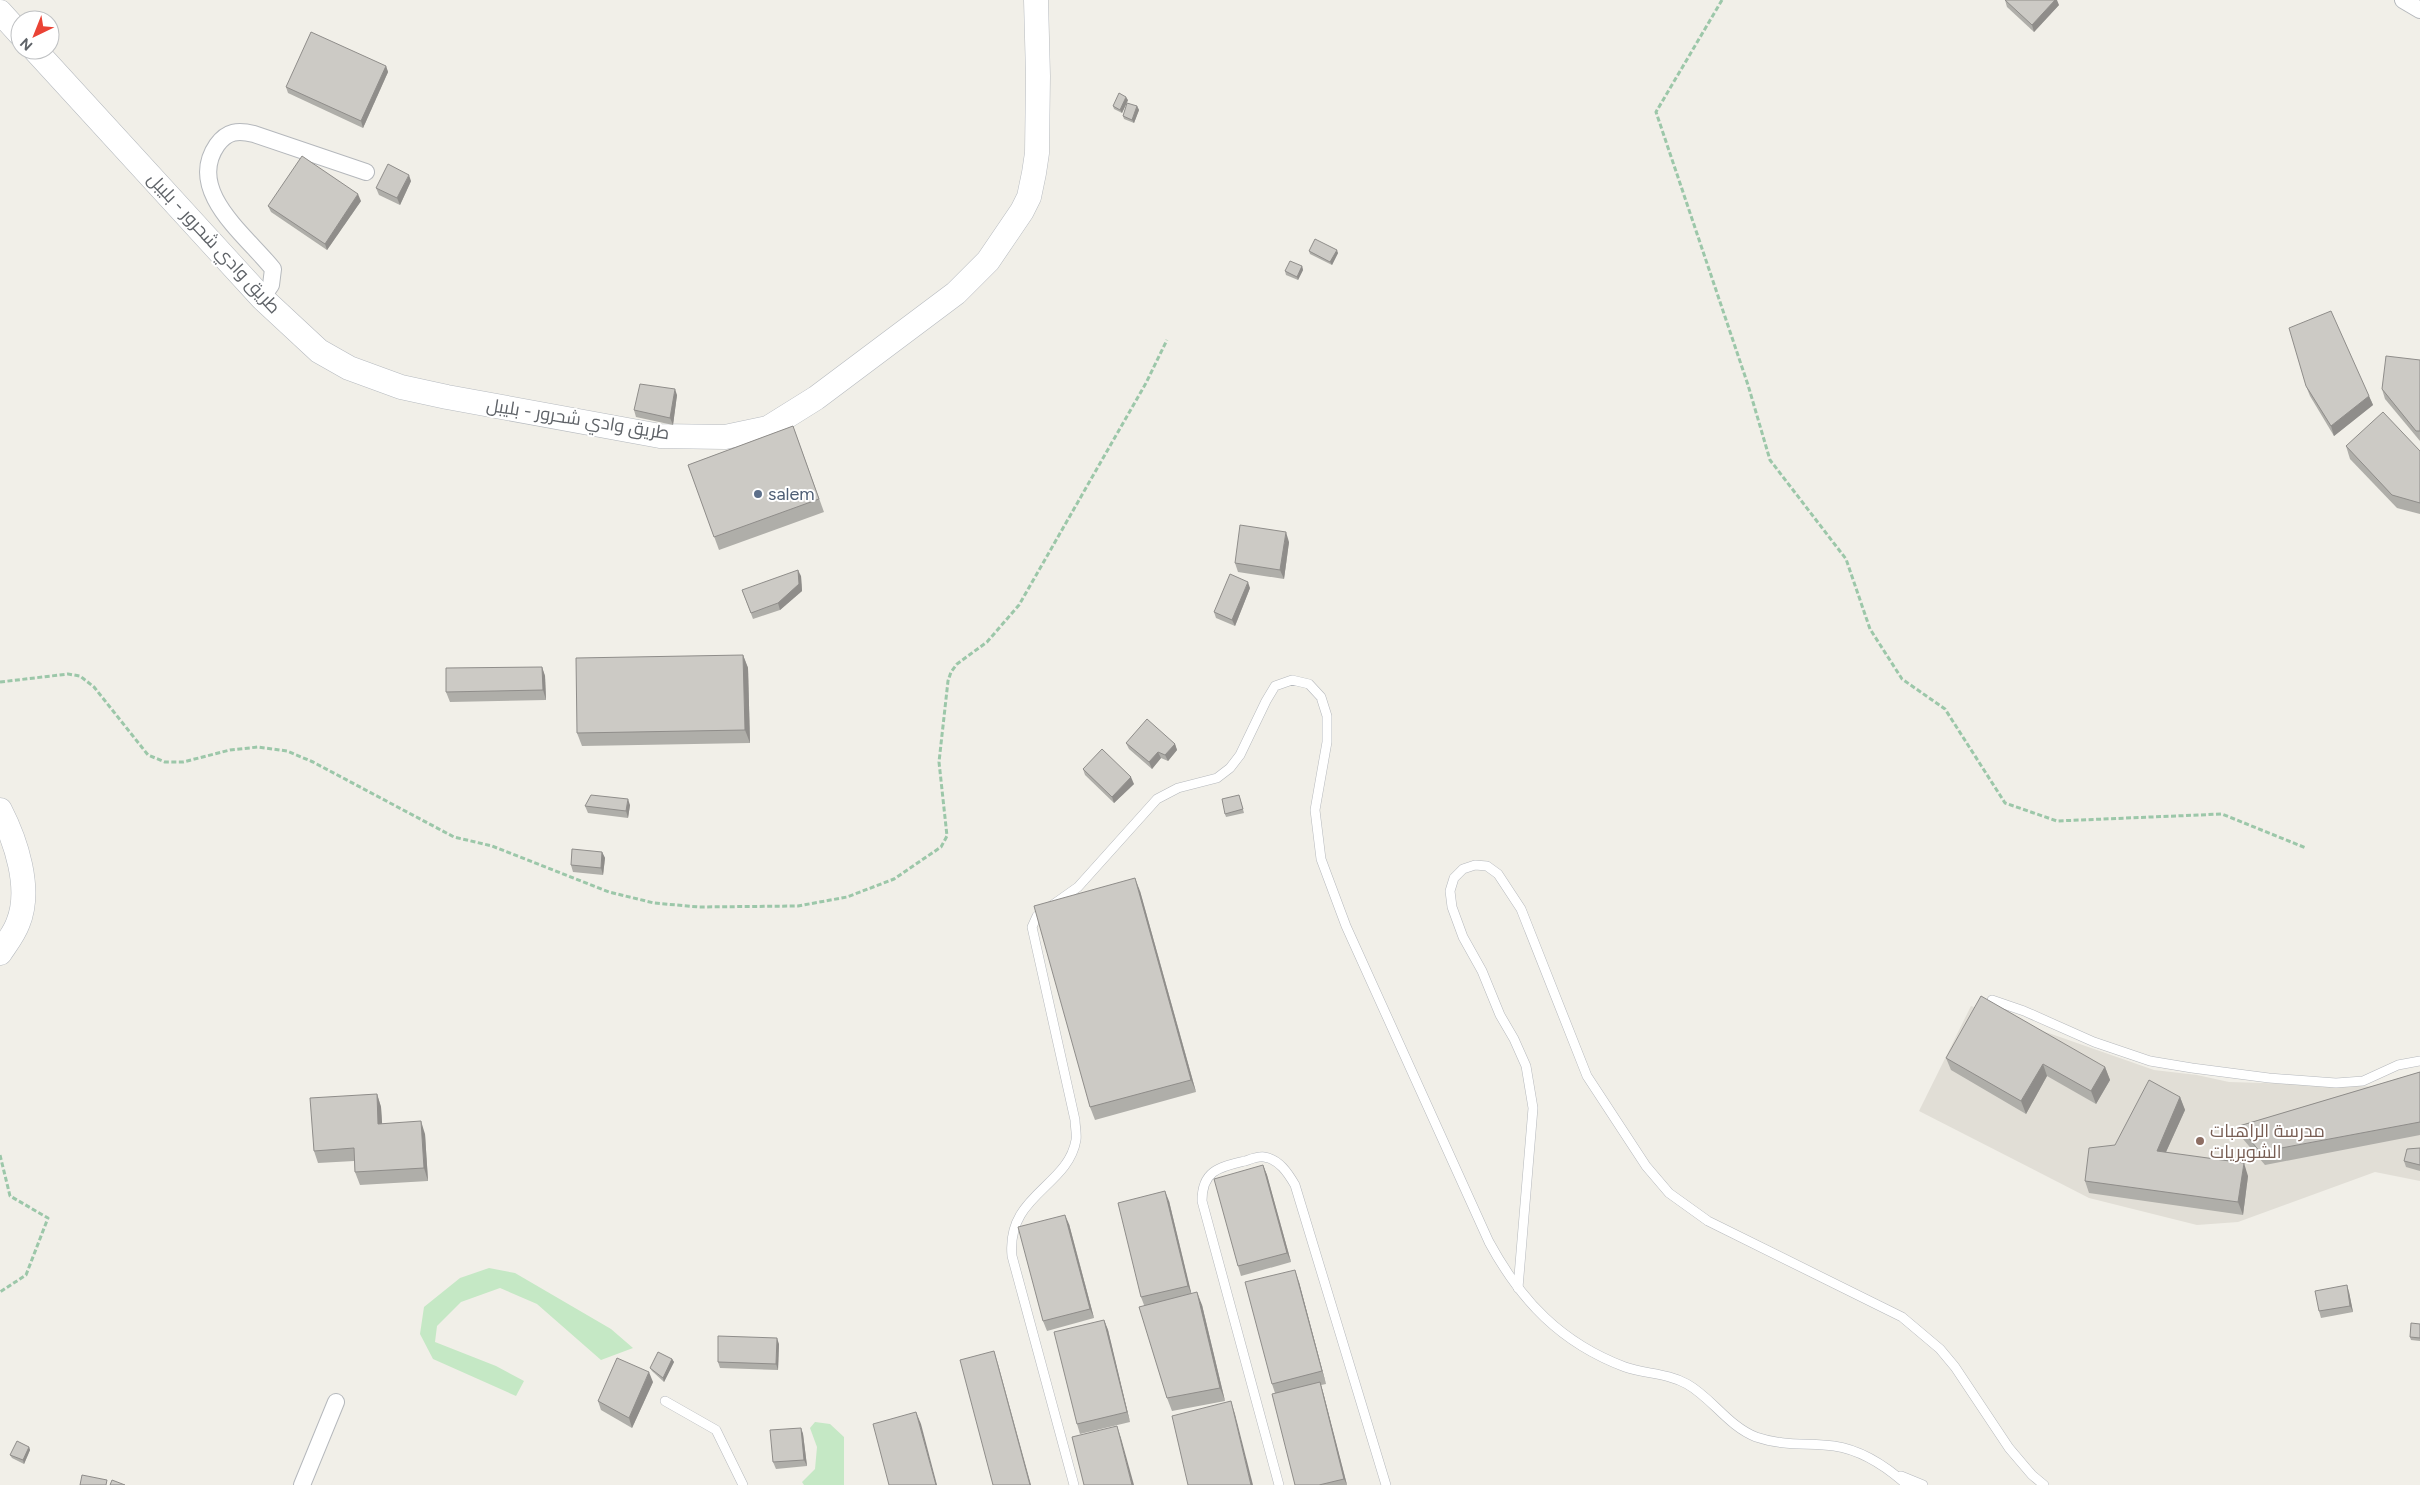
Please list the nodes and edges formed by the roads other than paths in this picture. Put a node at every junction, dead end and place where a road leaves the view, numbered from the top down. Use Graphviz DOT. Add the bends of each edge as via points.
graph roads {
  1 [pos="1036,0"];
  2 [pos="2403,0"];
  3 [pos="2420,10"];
  4 [pos="0,12"];
  5 [pos="10,23"];
  6 [pos="44,60"];
  7 [pos="366,172"];
  8 [pos="262,298"];
  9 [pos="0,810"];
  10 [pos="0,953"];
  11 [pos="1992,1000"];
  12 [pos="2420,1060"];
  13 [pos="1518,1288"];
  14 [pos="665,1401"];
  15 [pos="336,1402"];
  16 [pos="1893,1473"];
  17 [pos="302,1485"];
  18 [pos="743,1485"];
  19 [pos="1074,1485"];
  20 [pos="1279,1485"];
  21 [pos="1386,1485"];
  22 [pos="1907,1485"];
  23 [pos="1923,1485"];
  24 [pos="2044,1485"];
  1 -- 8 [label="street, طريق وادي شحرور - بليبل" via="1037,153 1029,197 1022,211 988,261 956,293 824,392 768,428 725,437 660,436 401,387 349,368 319,351"];
  2 -- 3 [label="street"];
  4 -- 5 [label="street"];
  6 -- 8 [label="street, طريق وادي شحرور - بليبل"];
  7 -- 8 [label="street" via="238,130 220,142 210,162 207,179 222,210 273,269 271,285"];
  9 -- 10 [label="street" via="19,858 22,897 18,922"];
  11 -- 12 [label="lane" via="2150,1061 2230,1073 2336,1083 2363,1081 2398,1065"];
  13 -- 16 [label="lane" via="1541,1316 1567,1337 1627,1368 1686,1383 1732,1423 1754,1436 1778,1444 1835,1446 1866,1456"];
  13 -- 19 [label="lane" via="1489,1242 1346,926 1321,859 1315,810 1327,742 1327,716 1321,697 1309,684 1292,680 1276,686 1230,768 1217,778 1178,788 1157,799 1078,887 1037,916 1032,927 1075,1120 1076,1139 1070,1156 1026,1205 1016,1222 1011,1240 1012,1256"];
  13 -- 24 [label="lane" via="1533,1108 1526,1066 1482,970 1462,937 1452,908 1450,891 1454,878 1463,869 1475,865 1488,866 1498,874 1520,909 1588,1076 1646,1166 1669,1193 1708,1221 1902,1317 1940,1349 2009,1448"];
  14 -- 18 [label="lane" via="716,1430"];
  15 -- 17 [label="street"];
  16 -- 22 [label="lane"];
  16 -- 23 [label="lane"];
  20 -- 21 [label="lane" via="1202,1201 1202,1190 1213,1172 1263,1156 1276,1162 1295,1185"];
}
